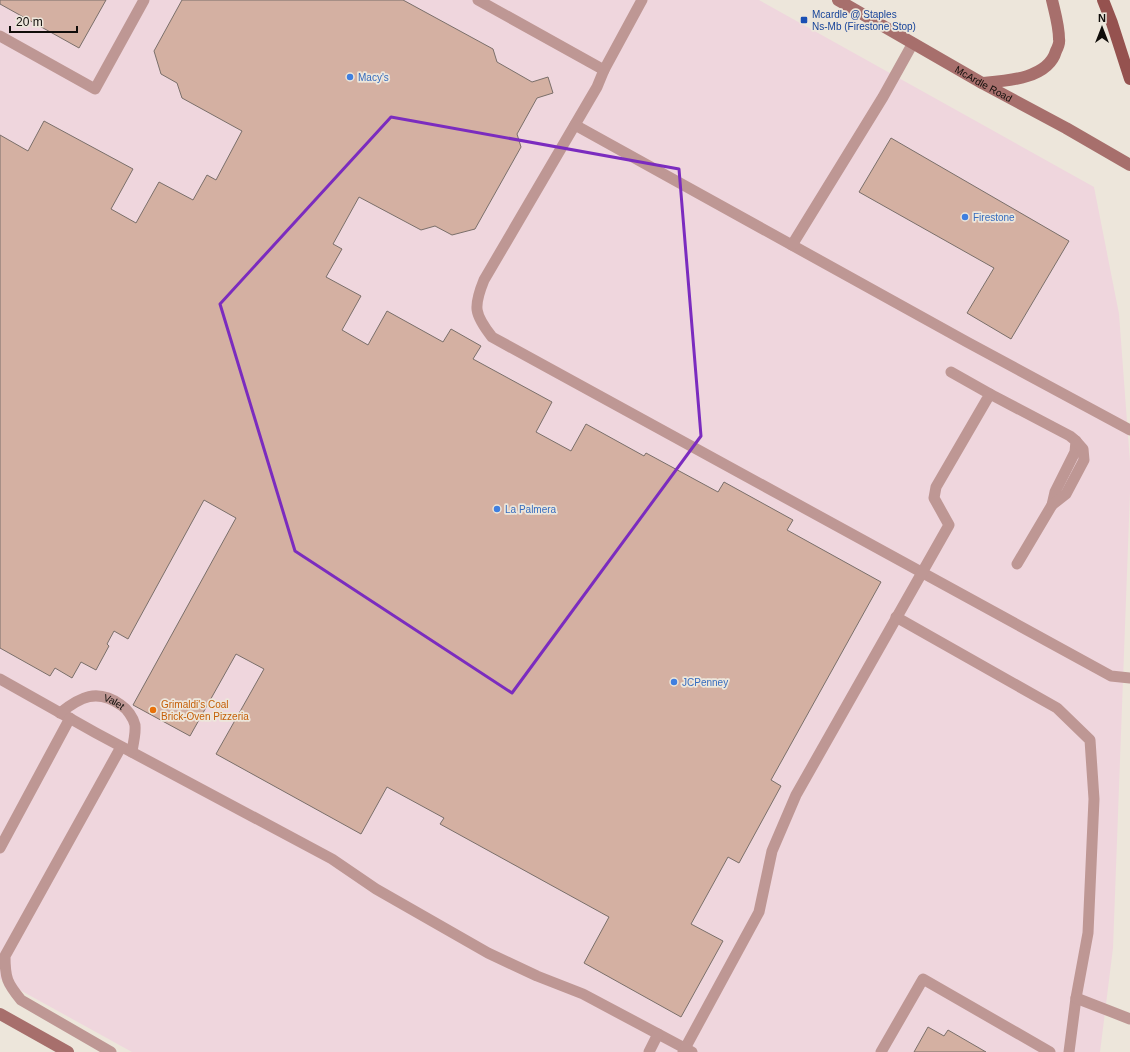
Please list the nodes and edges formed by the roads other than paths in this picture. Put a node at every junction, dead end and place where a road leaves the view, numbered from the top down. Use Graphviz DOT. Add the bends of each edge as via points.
graph roads {
  1 [pos="144,0"];
  2 [pos="478,0"];
  3 [pos="642,0"];
  4 [pos="838,0"];
  5 [pos="1052,0"];
  6 [pos="1102,0"];
  7 [pos="0,36"];
  8 [pos="913,43"];
  9 [pos="604,70"];
  10 [pos="1130,79"];
  11 [pos="982,83"];
  12 [pos="575,125"];
  13 [pos="1130,165"];
  14 [pos="792,245"];
  15 [pos="951,372"];
  16 [pos="990,394"];
  17 [pos="1130,430"];
  18 [pos="1017,564"];
  19 [pos="922,573"];
  20 [pos="896,617"];
  21 [pos="1130,678"];
  22 [pos="0,679"];
  23 [pos="65,715"];
  24 [pos="122,747"];
  25 [pos="132,752"];
  26 [pos="0,848"];
  27 [pos="1076,998"];
  28 [pos="0,1014"];
  29 [pos="1130,1019"];
  30 [pos="658,1034"];
  31 [pos="686,1051"];
  32 [pos="68,1052"];
  33 [pos="112,1052"];
  34 [pos="649,1052"];
  35 [pos="881,1052"];
  36 [pos="1050,1052"];
  37 [pos="1069,1052"];
  1 -- 7 [label="lane" via="95,89"];
  2 -- 9 [label="lane"];
  3 -- 9 [label="lane"];
  4 -- 8 [label="main road, McArdle Road"];
  5 -- 11 [label="main road" via="1060,41 1054,57 1044,68 1031,75 1014,80"];
  6 -- 10 [label="main road"];
  8 -- 11 [label="main road, McArdle Road"];
  8 -- 14 [label="lane"];
  9 -- 12 [label="lane"];
  11 -- 13 [label="main road, McArdle Road"];
  12 -- 14 [label="lane"];
  12 -- 19 [label="lane" via="484,280 476,310 485,328 492,337"];
  14 -- 17 [label="lane"];
  15 -- 16 [label="lane"];
  16 -- 18 [label="lane" via="1076,441 1075,452 1055,492 1052,505"];
  16 -- 19 [label="lane" via="936,487 934,498 949,525"];
  19 -- 20 [label="lane"];
  19 -- 21 [label="lane" via="1111,676"];
  20 -- 27 [label="lane" via="1057,708 1090,740 1094,799 1088,933"];
  20 -- 31 [label="lane" via="796,794 772,851 759,912"];
  22 -- 23 [label="lane"];
  23 -- 24 [label="lane"];
  23 -- 25 [label="lane, Valet" via="74,702 88,696 98,695 115,701 124,707 134,723"];
  23 -- 26 [label="lane"];
  24 -- 25 [label="lane"];
  24 -- 33 [label="lane" via="5,956 5,972 11,987 21,1000"];
  25 -- 30 [label="lane" via="332,859 376,889 488,953 583,994"];
  27 -- 29 [label="lane"];
  27 -- 37 [label="lane"];
  28 -- 32 [label="main road"];
  30 -- 31 [label="lane"];
  30 -- 34 [label="lane"];
  35 -- 36 [label="lane" via="922,979"];
}
